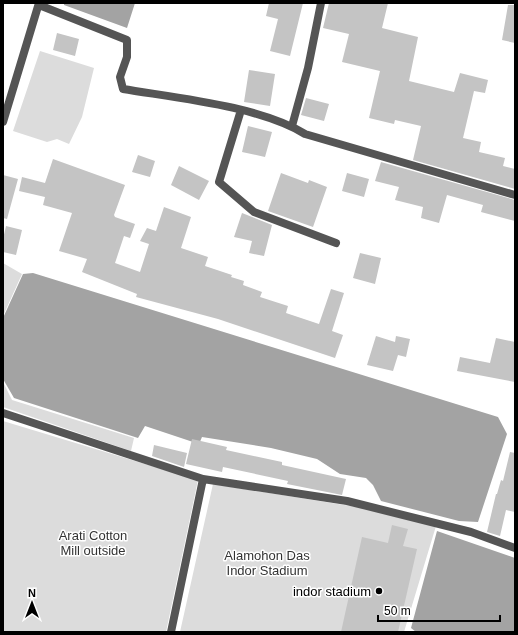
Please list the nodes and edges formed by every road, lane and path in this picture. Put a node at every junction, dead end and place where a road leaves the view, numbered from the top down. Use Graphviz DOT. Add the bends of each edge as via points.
graph roads {
  1 [pos="321,3"];
  2 [pos="39,4"];
  3 [pos="241,110"];
  4 [pos="4,116"];
  5 [pos="292,126"];
  6 [pos="515,195"];
  7 [pos="336,243"];
  8 [pos="3,413"];
  9 [pos="204,479"];
  10 [pos="515,548"];
  11 [pos="171,632"];
  1 -- 5 [label="street" via="308,68"];
  2 -- 3 [label="street" via="127,40 127,57 120,76 123,89"];
  2 -- 4 [label="street"];
  3 -- 5 [label="street"];
  3 -- 7 [label="street" via="220,182 254,212"];
  5 -- 6 [label="street" via="305,134"];
  8 -- 9 [label="street"];
  9 -- 10 [label="street" via="347,502 471,532"];
  9 -- 11 [label="street"];
}
